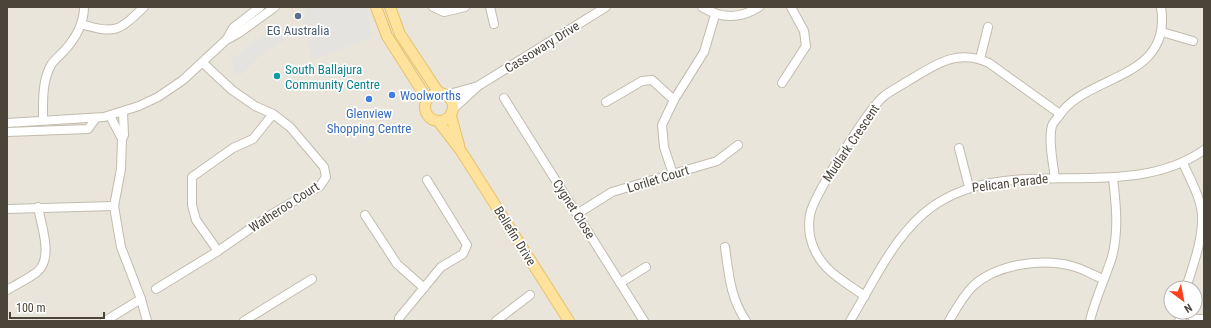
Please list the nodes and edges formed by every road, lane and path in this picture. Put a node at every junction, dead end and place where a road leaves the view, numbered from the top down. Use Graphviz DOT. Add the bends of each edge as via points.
graph roads {
  1 [pos="84,7"];
  2 [pos="144,7"];
  3 [pos="260,7"];
  4 [pos="275,7"];
  5 [pos="376,7"];
  6 [pos="390,7"];
  7 [pos="434,7"];
  8 [pos="465,7"];
  9 [pos="490,7"];
  10 [pos="606,7"];
  11 [pos="702,7"];
  12 [pos="760,7"];
  13 [pos="791,7"];
  14 [pos="1161,7"];
  15 [pos="714,15"];
  16 [pos="81,24"];
  17 [pos="494,24"];
  18 [pos="988,27"];
  19 [pos="1162,32"];
  20 [pos="227,39"];
  21 [pos="1193,41"];
  22 [pos="980,59"];
  23 [pos="203,63"];
  24 [pos="782,83"];
  25 [pos="478,86"];
  26 [pos="442,94"];
  27 [pos="504,98"];
  28 [pos="427,100"];
  29 [pos="674,100"];
  30 [pos="606,102"];
  31 [pos="123,112"];
  32 [pos="452,112"];
  33 [pos="273,114"];
  34 [pos="1060,114"];
  35 [pos="110,116"];
  36 [pos="96,118"];
  37 [pos="43,119"];
  38 [pos="438,121"];
  39 [pos="7,123"];
  40 [pos="7,132"];
  41 [pos="122,139"];
  42 [pos="738,144"];
  43 [pos="959,148"];
  44 [pos="1204,150"];
  45 [pos="461,151"];
  46 [pos="1183,163"];
  47 [pos="673,174"];
  48 [pos="1055,178"];
  49 [pos="1113,178"];
  50 [pos="427,180"];
  51 [pos="969,187"];
  52 [pos="114,206"];
  53 [pos="38,207"];
  54 [pos="7,208"];
  55 [pos="577,214"];
  56 [pos="365,215"];
  57 [pos="1203,215"];
  58 [pos="725,247"];
  59 [pos="218,251"];
  60 [pos="646,267"];
  61 [pos="312,279"];
  62 [pos="1103,279"];
  63 [pos="1189,280"];
  64 [pos="620,283"];
  65 [pos="424,288"];
  66 [pos="156,289"];
  67 [pos="7,290"];
  68 [pos="530,295"];
  69 [pos="865,296"];
  70 [pos="141,299"];
  71 [pos="105,321"];
  72 [pos="147,321"];
  73 [pos="244,321"];
  74 [pos="399,321"];
  75 [pos="496,321"];
  76 [pos="569,321"];
  77 [pos="644,321"];
  78 [pos="746,321"];
  79 [pos="850,321"];
  80 [pos="949,321"];
  81 [pos="1090,321"];
  1 -- 16 [label="street"];
  2 -- 16 [label="street" via="126,25 118,29 103,30"];
  3 -- 20 [label="street" via="233,28"];
  4 -- 20 [label="street"];
  5 -- 28 [label="main road" via="387,36"];
  6 -- 26 [label="main road" via="400,34"];
  7 -- 8 [label="street" via="444,12"];
  9 -- 17 [label="street"];
  10 -- 25 [label="street, Cassowary Drive"];
  11 -- 15 [label="street"];
  12 -- 15 [label="street" via="729,17"];
  13 -- 24 [label="street" via="804,31 806,46"];
  14 -- 19 [label="street"];
  15 -- 29 [label="street" via="704,52"];
  16 -- 37 [label="street" via="70,44 51,64 44,86"];
  18 -- 22 [label="street"];
  19 -- 21 [label="street"];
  19 -- 34 [label="street" via="1152,51 1135,67 1076,99 1064,107"];
  20 -- 23 [label="street"];
  22 -- 34 [label="street, Mudlark Crescent"];
  22 -- 69 [label="street, Mudlark Crescent" via="940,61 882,97 820,188 810,214 810,235 817,255 828,271"];
  23 -- 31 [label="street" via="172,88"];
  23 -- 33 [label="street, Watheroo Court" via="232,90 255,106"];
  25 -- 26 [label="street, Cassowary Drive"];
  25 -- 32 [label="street, Cassowary Drive"];
  26 -- 28 [label="main road" via="430,96"];
  26 -- 32 [label="main road" via="452,100"];
  27 -- 55 [label="street, Cygnet Close"];
  28 -- 38 [label="main road" via="425,112 428,117"];
  29 -- 30 [label="street" via="652,80 642,81"];
  29 -- 47 [label="street" via="662,125 664,147"];
  31 -- 35 [label="street"];
  31 -- 41 [label="street"];
  32 -- 38 [label="main road" via="446,120"];
  32 -- 45 [label="main road, Bellefin Drive"];
  33 -- 59 [label="street" via="253,139 233,148 192,177 192,205 196,220"];
  33 -- 59 [label="street, Watheroo Court" via="290,126 324,167 326,176 320,186 267,217"];
  34 -- 48 [label="street" via="1052,126"];
  35 -- 36 [label="street"];
  35 -- 41 [label="street"];
  36 -- 37 [label="street"];
  36 -- 40 [label="street" via="88,129"];
  37 -- 39 [label="street"];
  38 -- 45 [label="main road, Bellefin Drive"];
  41 -- 52 [label="street" via="121,169"];
  42 -- 47 [label="street, Lorilet Court" via="717,161"];
  43 -- 51 [label="street"];
  44 -- 46 [label="street, Pelican Parade"];
  45 -- 76 [label="main road, Bellefin Drive"];
  46 -- 49 [label="street, Pelican Parade" via="1152,172"];
  46 -- 57 [label="street"];
  47 -- 55 [label="street, Lorilet Court" via="612,192"];
  48 -- 49 [label="street, Pelican Parade"];
  48 -- 51 [label="street, Pelican Parade"];
  49 -- 62 [label="street" via="1116,227 1112,257"];
  50 -- 65 [label="street" via="467,245 463,254 441,267"];
  51 -- 69 [label="street, Pelican Parade" via="940,202 908,229 892,250"];
  52 -- 53 [label="street"];
  52 -- 70 [label="street" via="121,247"];
  53 -- 54 [label="street"];
  53 -- 67 [label="street" via="46,254 44,264 37,272"];
  55 -- 64 [label="street, Cygnet Close"];
  56 -- 65 [label="street" via="397,264"];
  57 -- 63 [label="street" via="1198,250"];
  58 -- 78 [label="street" via="731,290 737,307"];
  59 -- 66 [label="street, Watheroo Court"];
  60 -- 64 [label="street"];
  61 -- 73 [label="street"];
  62 -- 80 [label="street" via="1072,266 1054,263 1018,266 999,271 973,286 960,301"];
  62 -- 81 [label="street"];
  64 -- 77 [label="street, Cygnet Close"];
  65 -- 74 [label="street"];
  68 -- 75 [label="street"];
  69 -- 79 [label="street, Pelican Parade"];
  70 -- 71 [label="street"];
  70 -- 72 [label="street"];
}
